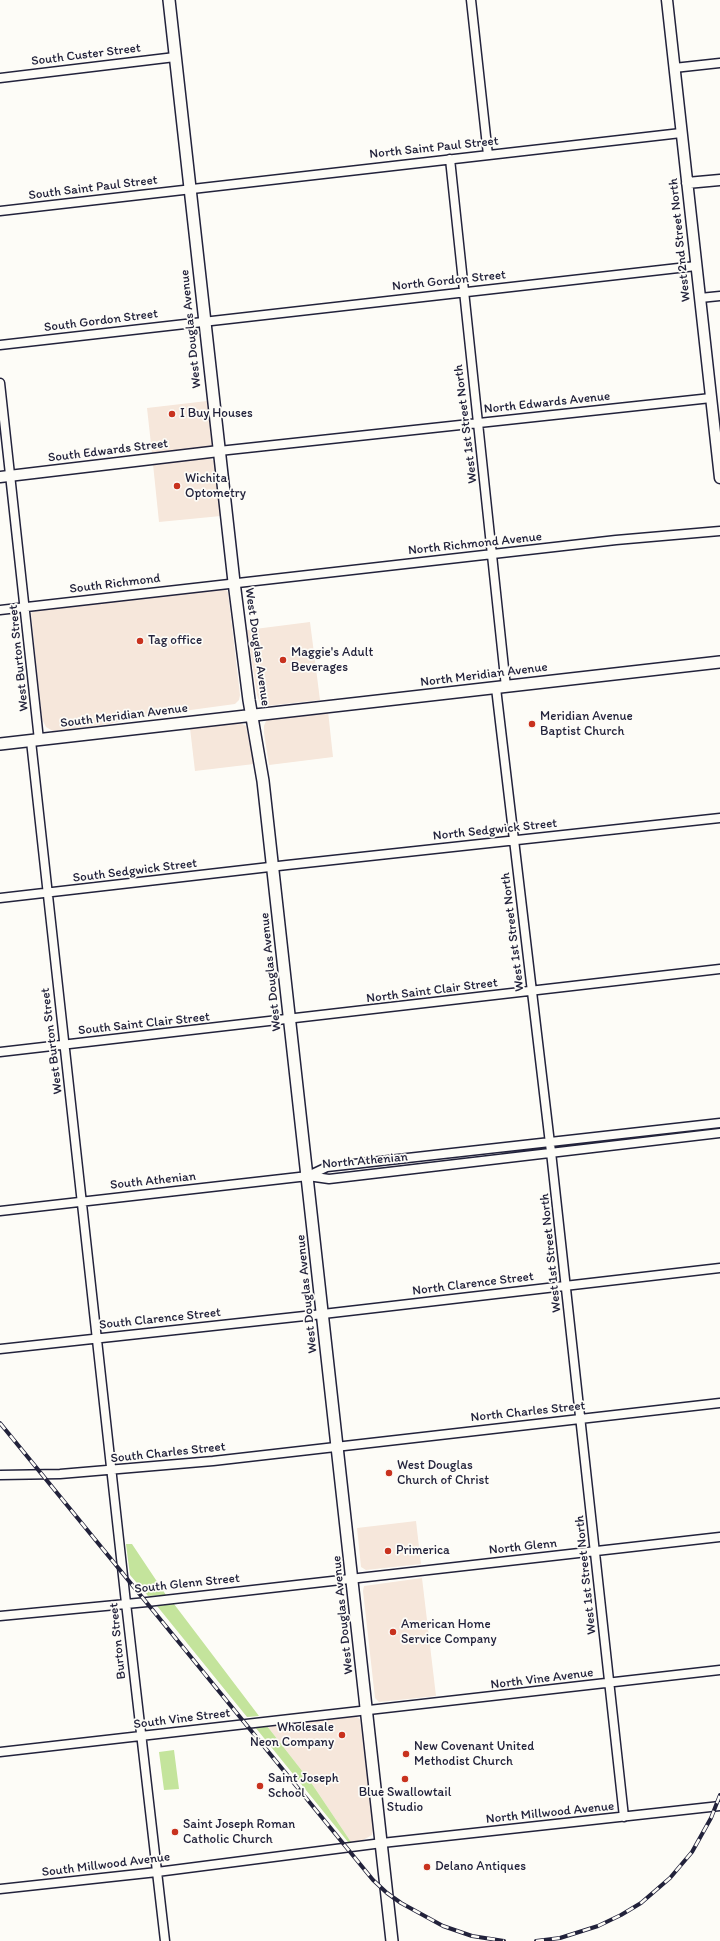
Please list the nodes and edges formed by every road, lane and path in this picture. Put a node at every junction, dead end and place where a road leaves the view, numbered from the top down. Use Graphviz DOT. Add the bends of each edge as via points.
graph roads {
  1 [pos="169,0"];
  2 [pos="471,0"];
  3 [pos="667,0"];
  4 [pos="175,57"];
  5 [pos="720,63"];
  6 [pos="674,68"];
  7 [pos="0,78"];
  8 [pos="681,133"];
  9 [pos="488,155"];
  10 [pos="450,159"];
  11 [pos="720,180"];
  12 [pos="687,183"];
  13 [pos="190,189"];
  14 [pos="0,211"];
  15 [pos="696,266"];
  16 [pos="463,292"];
  17 [pos="720,296"];
  18 [pos="700,298"];
  19 [pos="204,321"];
  20 [pos="0,345"];
  21 [pos="0,383"];
  22 [pos="711,398"];
  23 [pos="716,413"];
  24 [pos="478,422"];
  25 [pos="219,451"];
  26 [pos="11,476"];
  27 [pos="0,477"];
  28 [pos="720,478"];
  29 [pos="720,531"];
  30 [pos="493,554"];
  31 [pos="234,582"];
  32 [pos="25,607"];
  33 [pos="0,610"];
  34 [pos="720,662"];
  35 [pos="501,687"];
  36 [pos="252,714"];
  37 [pos="35,740"];
  38 [pos="0,744"];
  39 [pos="720,818"];
  40 [pos="515,840"];
  41 [pos="273,866"];
  42 [pos="47,893"];
  43 [pos="0,898"];
  44 [pos="720,969"];
  45 [pos="532,992"];
  46 [pos="290,1020"];
  47 [pos="65,1045"];
  48 [pos="0,1052"];
  49 [pos="720,1123"];
  50 [pos="720,1133"];
  51 [pos="550,1142"];
  52 [pos="551,1152"];
  53 [pos="308,1176"];
  54 [pos="82,1200"];
  55 [pos="0,1211"];
  56 [pos="720,1268"];
  57 [pos="566,1286"];
  58 [pos="323,1314"];
  59 [pos="98,1338"];
  60 [pos="0,1349"];
  61 [pos="720,1403"];
  62 [pos="581,1418"];
  63 [pos="338,1446"];
  64 [pos="112,1470"];
  65 [pos="0,1475"];
  66 [pos="720,1537"];
  67 [pos="596,1551"];
  68 [pos="353,1578"];
  69 [pos="126,1603"];
  70 [pos="0,1616"];
  71 [pos="720,1670"];
  72 [pos="610,1683"];
  73 [pos="367,1711"];
  74 [pos="141,1735"];
  75 [pos="0,1752"];
  76 [pos="720,1806"];
  77 [pos="624,1817"];
  78 [pos="382,1843"];
  79 [pos="157,1872"];
  80 [pos="0,1889"];
  81 [pos="165,1941"];
  82 [pos="392,1941"];
  1 -- 4 [label="main road, West Douglas Avenue"];
  2 -- 9 [label="street"];
  3 -- 6 [label="street, West 2nd Street North"];
  4 -- 7 [label="street, South Custer Street"];
  4 -- 13 [label="main road, West Douglas Avenue"];
  5 -- 6 [label="street"];
  6 -- 8 [label="street, West 2nd Street North"];
  8 -- 9 [label="street, North Saint Paul Street"];
  8 -- 12 [label="street, West 2nd Street North"];
  9 -- 10 [label="street, North Saint Paul Street"];
  10 -- 13 [label="street, North Saint Paul Street"];
  10 -- 16 [label="street, West 1st Street North"];
  11 -- 12 [label="street"];
  12 -- 15 [label="street, West 2nd Street North"];
  13 -- 14 [label="street, South Saint Paul Street"];
  13 -- 19 [label="main road, West Douglas Avenue"];
  15 -- 16 [label="street, North Gordon Street"];
  15 -- 18 [label="street, West 2nd Street North"];
  16 -- 19 [label="street, North Gordon Street"];
  16 -- 24 [label="street, West 1st Street North"];
  17 -- 18 [label="street"];
  18 -- 22 [label="street, West 2nd Street North"];
  19 -- 20 [label="street, South Gordon Street"];
  19 -- 25 [label="main road, West Douglas Avenue"];
  21 -- 26 [label="street, West Burton Street"];
  22 -- 23 [label="street, West 2nd Street North"];
  22 -- 24 [label="street, North Edwards Avenue"];
  23 -- 28 [label="street, West 2nd Street North"];
  24 -- 25 [label="street, North Edwards Avenue"];
  24 -- 30 [label="street, West 1st Street North"];
  25 -- 26 [label="street, South Edwards Street"];
  25 -- 31 [label="main road, West Douglas Avenue"];
  26 -- 27 [label="street, South Edwards Street"];
  26 -- 32 [label="street, West Burton Street"];
  29 -- 30 [label="street, North Richmond Avenue"];
  30 -- 31 [label="street, North Richmond Avenue"];
  30 -- 35 [label="street, West 1st Street North"];
  31 -- 32 [label="street, South Richmond"];
  31 -- 36 [label="main road, West Douglas Avenue"];
  32 -- 33 [label="street, South Richmond"];
  32 -- 37 [label="street, West Burton Street"];
  34 -- 35 [label="main road, North Meridian Avenue"];
  35 -- 36 [label="main road, North Meridian Avenue"];
  35 -- 40 [label="street, West 1st Street North"];
  36 -- 37 [label="main road, South Meridian Avenue"];
  36 -- 41 [label="main road, West Douglas Avenue"];
  37 -- 38 [label="main road, South Meridian Avenue"];
  37 -- 42 [label="street, West Burton Street"];
  39 -- 40 [label="street, North Sedgwick Street"];
  40 -- 41 [label="street, North Sedgwick Street"];
  40 -- 45 [label="street, West 1st Street North"];
  41 -- 42 [label="street, South Sedgwick Street"];
  41 -- 46 [label="main road, West Douglas Avenue"];
  42 -- 43 [label="street, South Sedgwick Street"];
  42 -- 47 [label="street, West Burton Street"];
  44 -- 45 [label="street, North Saint Clair Street"];
  45 -- 46 [label="street, North Saint Clair Street"];
  45 -- 51 [label="street, West 1st Street North"];
  46 -- 47 [label="street, South Saint Clair Street"];
  46 -- 53 [label="main road, West Douglas Avenue"];
  47 -- 48 [label="street, South Saint Clair Street"];
  47 -- 54 [label="street, West Burton Street"];
  49 -- 51 [label="street, North Athenian"];
  50 -- 52 [label="street, North Athenian"];
  51 -- 52 [label="street, West 1st Street North"];
  51 -- 53 [label="street, North Athenian" via="327,1167"];
  52 -- 53 [label="street, North Athenian" via="330,1179"];
  52 -- 57 [label="street, West 1st Street North"];
  53 -- 54 [label="street, South Athenian"];
  53 -- 58 [label="main road, West Douglas Avenue"];
  54 -- 55 [label="street, South Athenian"];
  54 -- 59 [label="street, West Burton Street"];
  56 -- 57 [label="street, North Clarence Street"];
  57 -- 58 [label="street, North Clarence Street"];
  57 -- 62 [label="street, West 1st Street North"];
  58 -- 59 [label="street, South Clarence Street"];
  58 -- 63 [label="main road, West Douglas Avenue"];
  59 -- 60 [label="street, South Clarence Street"];
  59 -- 64 [label="street, Burton Street"];
  61 -- 62 [label="street, North Charles Street"];
  62 -- 63 [label="street, North Charles Street"];
  62 -- 67 [label="street, West 1st Street North"];
  63 -- 64 [label="street, South Charles Street"];
  63 -- 68 [label="main road, West Douglas Avenue"];
  64 -- 65 [label="street, South Charles Street"];
  64 -- 69 [label="street, Burton Street"];
  66 -- 67 [label="street, North Glenn"];
  67 -- 68 [label="street, North Glenn"];
  67 -- 72 [label="street, West 1st Street North"];
  68 -- 69 [label="street, South Glenn Street"];
  68 -- 73 [label="main road, West Douglas Avenue"];
  69 -- 70 [label="street, South Glenn Street"];
  69 -- 74 [label="street, Burton Street"];
  71 -- 72 [label="street, North Vine Avenue"];
  72 -- 73 [label="street, North Vine Avenue"];
  72 -- 77 [label="street, West 1st Street North"];
  73 -- 74 [label="street, South Vine Street"];
  73 -- 78 [label="main road, West Douglas Avenue"];
  74 -- 75 [label="street, South Vine Street"];
  74 -- 79 [label="street, Burton Street"];
  76 -- 77 [label="street, North Millwood Avenue"];
  77 -- 78 [label="street, North Millwood Avenue"];
  78 -- 79 [label="street, South Millwood Avenue"];
  78 -- 82 [label="main road, West Douglas Avenue"];
  79 -- 80 [label="street, South Millwood Avenue"];
  79 -- 81 [label="street, Burton Street"];
}
